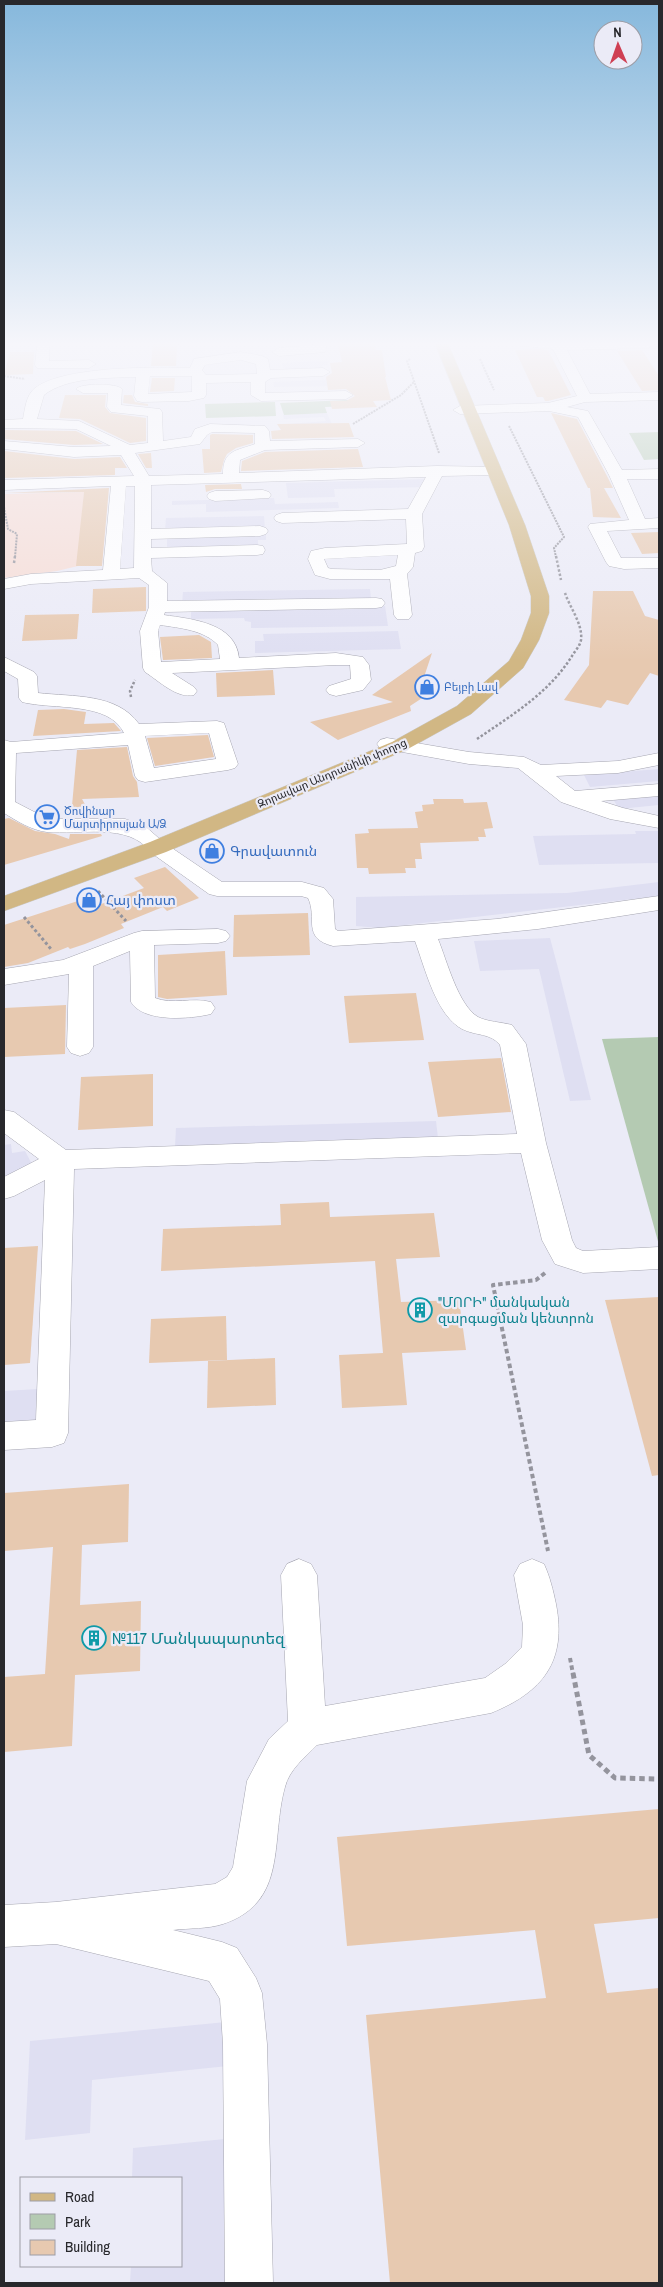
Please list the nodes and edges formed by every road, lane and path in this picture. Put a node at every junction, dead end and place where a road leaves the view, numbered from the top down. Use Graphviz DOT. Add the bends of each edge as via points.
graph roads {
  1 [pos="31,448"];
  2 [pos="125,448"];
  3 [pos="140,448"];
  4 [pos="251,448"];
  5 [pos="434,448"];
  6 [pos="480,448"];
  7 [pos="602,448"];
  8 [pos="127,450"];
  9 [pos="362,460"];
  10 [pos="231,470"];
  11 [pos="489,470"];
  12 [pos="441,471"];
  13 [pos="659,474"];
  14 [pos="617,475"];
  15 [pos="261,476"];
  16 [pos="143,479"];
  17 [pos="119,480"];
  18 [pos="4,484"];
  19 [pos="203,496"];
  20 [pos="143,497"];
  21 [pos="163,497"];
  22 [pos="4,508"];
  23 [pos="414,514"];
  24 [pos="163,515"];
  25 [pos="143,516"];
  26 [pos="282,518"];
  27 [pos="639,523"];
  28 [pos="659,523"];
  29 [pos="260,531"];
  30 [pos="143,534"];
  31 [pos="317,538"];
  32 [pos="256,550"];
  33 [pos="407,550"];
  34 [pos="143,553"];
  35 [pos="317,555"];
  36 [pos="659,563"];
  37 [pos="9,567"];
  38 [pos="143,573"];
  39 [pos="398,573"];
  40 [pos="111,575"];
  41 [pos="4,584"];
  42 [pos="376,603"];
  43 [pos="156,613"];
  44 [pos="403,615"];
  45 [pos="4,663"];
  46 [pos="230,663"];
  47 [pos="152,668"];
  48 [pos="336,690"];
  49 [pos="187,691"];
  50 [pos="393,745"];
  51 [pos="5,747"];
  52 [pos="659,759"];
  53 [pos="537,771"];
  54 [pos="659,790"];
  55 [pos="569,798"];
  56 [pos="659,822"];
  57 [pos="155,845"];
  58 [pos="95,888"];
  59 [pos="4,896"];
  60 [pos="659,903"];
  61 [pos="4,904"];
  62 [pos="22,915"];
  63 [pos="424,935"];
  64 [pos="218,936"];
  65 [pos="142,938"];
  66 [pos="75,965"];
  67 [pos="4,977"];
  68 [pos="202,1008"];
  69 [pos="80,1047"];
  70 [pos="4,1120"];
  71 [pos="532,1143"];
  72 [pos="60,1160"];
  73 [pos="4,1189"];
  74 [pos="565,1256"];
  75 [pos="659,1258"];
  76 [pos="4,1436"];
  77 [pos="541,1567"];
  78 [pos="299,1575"];
  79 [pos="569,1657"];
  80 [pos="307,1728"];
  81 [pos="659,1779"];
  82 [pos="56,1923"];
  83 [pos="4,1926"];
  84 [pos="249,2283"];
  1 -- 8 [label="street" via="74,452"];
  2 -- 8 [label="street"];
  3 -- 8 [label="street"];
  4 -- 10 [label="street" via="234,457"];
  5 -- 12 [label="path"];
  6 -- 11 [label="main road, Զորավար Անդրանիկի փողոց"];
  7 -- 14 [label="street"];
  8 -- 16 [label="street"];
  9 -- 10 [label="street"];
  10 -- 15 [label="street"];
  10 -- 16 [label="street"];
  11 -- 12 [label="street"];
  11 -- 50 [label="main road, Զորավար Անդրանիկի փողոց" via="533,572 540,596 540,614 530,640 511,670 464,710"];
  12 -- 15 [label="street"];
  12 -- 23 [label="street"];
  13 -- 14 [label="street"];
  14 -- 27 [label="street"];
  15 -- 19 [label="street" via="269,498"];
  16 -- 17 [label="street"];
  16 -- 20 [label="street"];
  17 -- 18 [label="street"];
  17 -- 40 [label="street"];
  20 -- 21 [label="street"];
  20 -- 25 [label="street"];
  22 -- 37 [label="path" via="8,529 17,534 14,565"];
  23 -- 26 [label="street"];
  23 -- 33 [label="street" via="416,547"];
  24 -- 25 [label="street"];
  25 -- 30 [label="street"];
  27 -- 28 [label="street"];
  27 -- 36 [label="street" via="596,527 615,562"];
  29 -- 30 [label="street"];
  30 -- 34 [label="street"];
  31 -- 35 [label="street"];
  32 -- 34 [label="street"];
  33 -- 35 [label="street"];
  33 -- 39 [label="street" via="404,569"];
  34 -- 38 [label="street"];
  35 -- 39 [label="street" via="318,568 330,574"];
  38 -- 40 [label="street"];
  38 -- 43 [label="street" via="158,583"];
  39 -- 44 [label="street"];
  40 -- 41 [label="street"];
  42 -- 43 [label="street"];
  43 -- 46 [label="street" via="216,634 226,643"];
  43 -- 47 [label="street" via="149,631"];
  45 -- 51 [label="street" via="27,676 29,698 116,710 136,734"];
  46 -- 47 [label="street"];
  46 -- 48 [label="street" via="336,658 356,661 360,665 361,680 356,686"];
  47 -- 49 [label="street"];
  50 -- 53 [label="street" via="469,758 524,763"];
  50 -- 57 [label="main road, Զորավար Անդրանիկի փողոց"];
  51 -- 57 [label="street" via="4,805 46,825 125,826"];
  52 -- 53 [label="street" via="618,767"];
  53 -- 55 [label="street"];
  54 -- 55 [label="street"];
  55 -- 56 [label="street" via="618,814"];
  57 -- 59 [label="main road, Զորավար Անդրանիկի փողոց"];
  57 -- 61 [label="main road, Զորավար Անդրանիկի փողոց"];
  57 -- 63 [label="street" via="217,889 302,889 316,894 320,899 323,929 333,939"];
  58 -- 65 [label="path"];
  60 -- 63 [label="street"];
  62 -- 66 [label="path"];
  63 -- 71 [label="street" via="452,1007 460,1017 468,1023 503,1031 509,1036"];
  64 -- 65 [label="street"];
  65 -- 66 [label="street"];
  65 -- 68 [label="street" via="143,1002 163,1010"];
  66 -- 67 [label="street"];
  66 -- 69 [label="street"];
  70 -- 72 [label="street"];
  71 -- 72 [label="street"];
  71 -- 74 [label="street" via="556,1240"];
  72 -- 73 [label="street"];
  72 -- 76 [label="street" via="52,1433"];
  74 -- 75 [label="street" via="583,1262"];
  74 -- 77 [label="path" via="536,1280 493,1285"];
  77 -- 80 [label="street" via="542,1636 539,1652 510,1684 490,1695"];
  78 -- 80 [label="street"];
  79 -- 81 [label="path" via="589,1755 614,1778"];
  80 -- 82 [label="street" via="283,1752 266,1782 252,1875 241,1891 221,1904"];
  82 -- 83 [label="street"];
  82 -- 84 [label="street" via="222,1963 241,1993 245,2044"];
}
